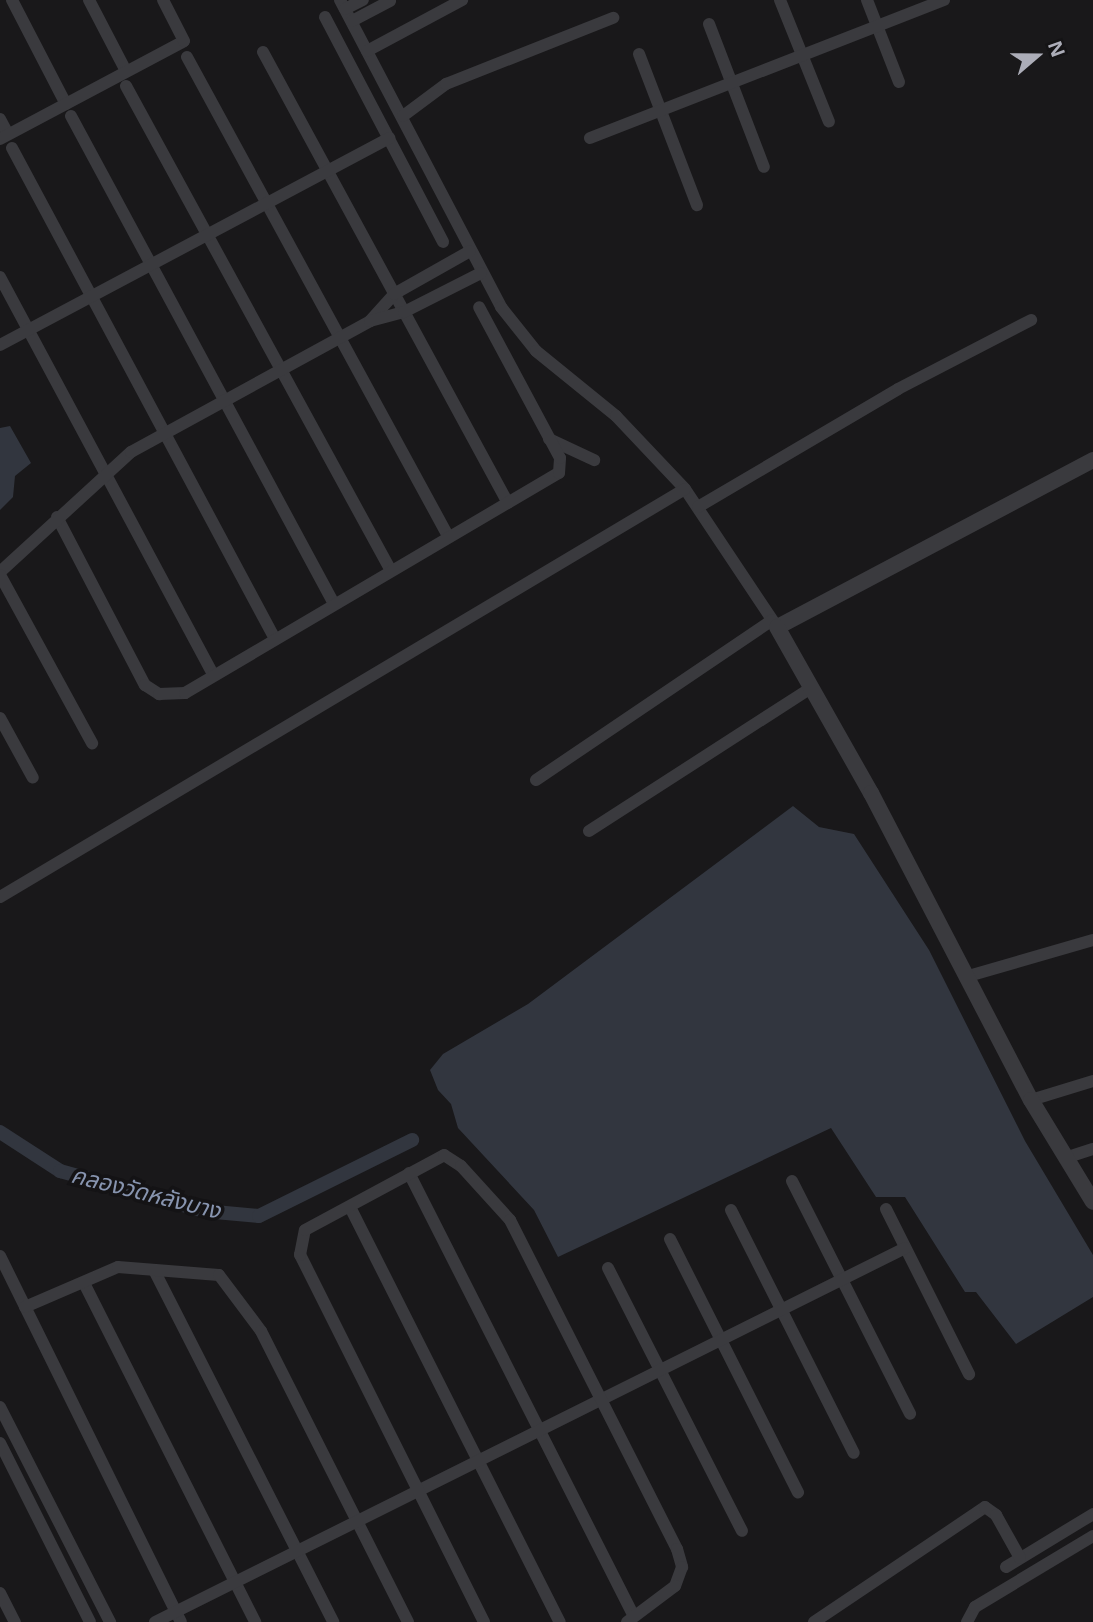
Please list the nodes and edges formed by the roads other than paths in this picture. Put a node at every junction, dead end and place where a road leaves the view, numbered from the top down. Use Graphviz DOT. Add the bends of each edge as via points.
graph roads {
  1 [pos="12,0"];
  2 [pos="89,0"];
  3 [pos="163,0"];
  4 [pos="363,0"];
  5 [pos="462,0"];
  6 [pos="780,0"];
  7 [pos="867,0"];
  8 [pos="944,0"];
  9 [pos="390,1"];
  10 [pos="343,4"];
  11 [pos="325,17"];
  12 [pos="613,18"];
  13 [pos="352,21"];
  14 [pos="709,24"];
  15 [pos="878,27"];
  16 [pos="367,51"];
  17 [pos="263,52"];
  18 [pos="639,54"];
  19 [pos="802,56"];
  20 [pos="187,57"];
  21 [pos="126,71"];
  22 [pos="899,82"];
  23 [pos="731,83"];
  24 [pos="126,86"];
  25 [pos="66,104"];
  26 [pos="661,111"];
  27 [pos="71,116"];
  28 [pos="403,116"];
  29 [pos="0,119"];
  30 [pos="829,122"];
  31 [pos="4,137"];
  32 [pos="389,138"];
  33 [pos="590,138"];
  34 [pos="12,148"];
  35 [pos="764,167"];
  36 [pos="328,171"];
  37 [pos="267,204"];
  38 [pos="696,205"];
  39 [pos="207,235"];
  40 [pos="443,242"];
  41 [pos="470,251"];
  42 [pos="151,265"];
  43 [pos="481,273"];
  44 [pos="0,277"];
  45 [pos="394,294"];
  46 [pos="92,297"];
  47 [pos="479,307"];
  48 [pos="404,312"];
  49 [pos="1031,320"];
  50 [pos="370,321"];
  51 [pos="29,330"];
  52 [pos="340,338"];
  53 [pos="0,345"];
  54 [pos="281,370"];
  55 [pos="225,401"];
  56 [pos="165,434"];
  57 [pos="549,438"];
  58 [pos="594,460"];
  59 [pos="1093,460"];
  60 [pos="106,473"];
  61 [pos="685,489"];
  62 [pos="508,503"];
  63 [pos="698,507"];
  64 [pos="57,517"];
  65 [pos="448,536"];
  66 [pos="390,569"];
  67 [pos="0,574"];
  68 [pos="333,602"];
  69 [pos="774,624"];
  70 [pos="274,637"];
  71 [pos="213,674"];
  72 [pos="811,688"];
  73 [pos="0,718"];
  74 [pos="92,743"];
  75 [pos="33,778"];
  76 [pos="536,779"];
  77 [pos="589,831"];
  78 [pos="0,897"];
  79 [pos="1093,940"];
  80 [pos="965,977"];
  81 [pos="1093,1081"];
  82 [pos="1031,1101"];
  83 [pos="1093,1149"];
  84 [pos="1065,1158"];
  85 [pos="409,1173"];
  86 [pos="792,1181"];
  87 [pos="1093,1202"];
  88 [pos="350,1207"];
  89 [pos="886,1209"];
  90 [pos="731,1210"];
  91 [pos="670,1239"];
  92 [pos="905,1248"];
  93 [pos="0,1256"];
  94 [pos="608,1268"];
  95 [pos="154,1270"];
  96 [pos="842,1279"];
  97 [pos="84,1283"];
  98 [pos="25,1307"];
  99 [pos="781,1310"];
  100 [pos="721,1339"];
  101 [pos="660,1370"];
  102 [pos="969,1374"];
  103 [pos="601,1399"];
  104 [pos="0,1407"];
  105 [pos="910,1414"];
  106 [pos="540,1430"];
  107 [pos="12,1431"];
  108 [pos="0,1441"];
  109 [pos="854,1453"];
  110 [pos="478,1461"];
  111 [pos="417,1491"];
  112 [pos="799,1492"];
  113 [pos="1093,1514"];
  114 [pos="357,1521"];
  115 [pos="742,1531"];
  116 [pos="1093,1536"];
  117 [pos="297,1551"];
  118 [pos="1020,1558"];
  119 [pos="1006,1567"];
  120 [pos="236,1582"];
  121 [pos="0,1593"];
  122 [pos="179,1617"];
  123 [pos="630,1619"];
  124 [pos="15,1622"];
  125 [pos="90,1622"];
  126 [pos="110,1622"];
  127 [pos="155,1622"];
  128 [pos="255,1622"];
  129 [pos="333,1622"];
  130 [pos="408,1622"];
  131 [pos="484,1622"];
  132 [pos="560,1622"];
  133 [pos="814,1622"];
  134 [pos="967,1622"];
  1 -- 25 [label="street"];
  2 -- 21 [label="street"];
  3 -- 21 [label="street" via="184,41"];
  4 -- 10 [label="street"];
  5 -- 16 [label="street"];
  6 -- 19 [label="street"];
  7 -- 15 [label="street"];
  8 -- 15 [label="street"];
  9 -- 13 [label="street"];
  10 -- 13 [label="street"];
  11 -- 32 [label="street"];
  12 -- 28 [label="street" via="446,84"];
  13 -- 16 [label="street"];
  14 -- 23 [label="street"];
  15 -- 19 [label="street"];
  15 -- 22 [label="street"];
  16 -- 28 [label="street"];
  17 -- 36 [label="street"];
  18 -- 26 [label="street"];
  19 -- 23 [label="street"];
  19 -- 30 [label="street"];
  20 -- 37 [label="street"];
  21 -- 25 [label="street"];
  23 -- 26 [label="street"];
  23 -- 35 [label="street"];
  24 -- 39 [label="street"];
  25 -- 31 [label="street"];
  26 -- 33 [label="street"];
  26 -- 38 [label="street"];
  27 -- 42 [label="street"];
  28 -- 41 [label="street"];
  29 -- 31 [label="street"];
  32 -- 36 [label="street"];
  32 -- 40 [label="street"];
  34 -- 46 [label="street"];
  36 -- 37 [label="street"];
  36 -- 45 [label="street"];
  37 -- 39 [label="street"];
  37 -- 52 [label="street"];
  39 -- 42 [label="street"];
  39 -- 54 [label="street"];
  41 -- 43 [label="street"];
  41 -- 45 [label="street"];
  42 -- 46 [label="street"];
  42 -- 55 [label="street"];
  43 -- 48 [label="street"];
  43 -- 61 [label="street" via="519,333 616,416"];
  44 -- 51 [label="street"];
  45 -- 48 [label="street"];
  45 -- 50 [label="street"];
  46 -- 51 [label="street"];
  46 -- 56 [label="street"];
  47 -- 57 [label="street"];
  48 -- 50 [label="street"];
  48 -- 62 [label="street"];
  49 -- 63 [label="street" via="898,389"];
  50 -- 52 [label="street"];
  51 -- 53 [label="street"];
  51 -- 60 [label="street"];
  52 -- 54 [label="street"];
  52 -- 65 [label="street"];
  54 -- 55 [label="street"];
  54 -- 66 [label="street"];
  55 -- 56 [label="street"];
  55 -- 68 [label="street"];
  56 -- 60 [label="street"];
  56 -- 70 [label="street"];
  57 -- 58 [label="street"];
  57 -- 62 [label="street" via="560,458 559,473"];
  59 -- 69 [label="street"];
  60 -- 64 [label="street"];
  60 -- 71 [label="street"];
  61 -- 63 [label="street"];
  61 -- 78 [label="street"];
  62 -- 65 [label="street"];
  63 -- 69 [label="street"];
  64 -- 67 [label="street"];
  64 -- 71 [label="street" via="145,685 170,695 185,692"];
  65 -- 66 [label="street"];
  66 -- 68 [label="street"];
  67 -- 74 [label="street"];
  68 -- 70 [label="street"];
  69 -- 72 [label="street"];
  69 -- 76 [label="street"];
  70 -- 71 [label="street"];
  72 -- 77 [label="street"];
  72 -- 80 [label="street" via="871,793"];
  73 -- 75 [label="street"];
  79 -- 80 [label="street"];
  80 -- 82 [label="street"];
  81 -- 82 [label="street"];
  82 -- 84 [label="street"];
  83 -- 84 [label="street"];
  84 -- 87 [label="street"];
  85 -- 88 [label="street"];
  85 -- 103 [label="street" via="433,1158 453,1158 492,1199 517,1234"];
  85 -- 106 [label="street"];
  86 -- 96 [label="street"];
  88 -- 110 [label="street"];
  88 -- 111 [label="street" via="305,1230 300,1255"];
  89 -- 92 [label="street"];
  90 -- 99 [label="street"];
  91 -- 100 [label="street"];
  92 -- 96 [label="street"];
  92 -- 102 [label="street"];
  93 -- 98 [label="street"];
  94 -- 101 [label="street"];
  95 -- 97 [label="street" via="118,1266"];
  95 -- 114 [label="street" via="219,1275 231,1286 261,1331"];
  95 -- 117 [label="street"];
  96 -- 99 [label="street"];
  96 -- 105 [label="street"];
  97 -- 98 [label="street"];
  97 -- 120 [label="street"];
  98 -- 122 [label="street"];
  99 -- 100 [label="street"];
  99 -- 109 [label="street"];
  100 -- 101 [label="street"];
  100 -- 112 [label="street"];
  101 -- 103 [label="street"];
  101 -- 115 [label="street"];
  103 -- 106 [label="street"];
  103 -- 123 [label="street" via="681,1561 675,1586"];
  104 -- 107 [label="street"];
  106 -- 110 [label="street"];
  106 -- 123 [label="street"];
  107 -- 108 [label="street"];
  107 -- 126 [label="street"];
  108 -- 125 [label="street"];
  110 -- 111 [label="street"];
  110 -- 132 [label="street"];
  111 -- 114 [label="street"];
  111 -- 131 [label="street"];
  113 -- 118 [label="street"];
  114 -- 117 [label="street"];
  114 -- 130 [label="street"];
  116 -- 134 [label="street" via="975,1607"];
  117 -- 120 [label="street"];
  117 -- 129 [label="street"];
  118 -- 119 [label="street"];
  118 -- 133 [label="street" via="996,1515 985,1507"];
  120 -- 122 [label="street"];
  120 -- 128 [label="street"];
  121 -- 124 [label="street"];
  122 -- 127 [label="street"];
}
